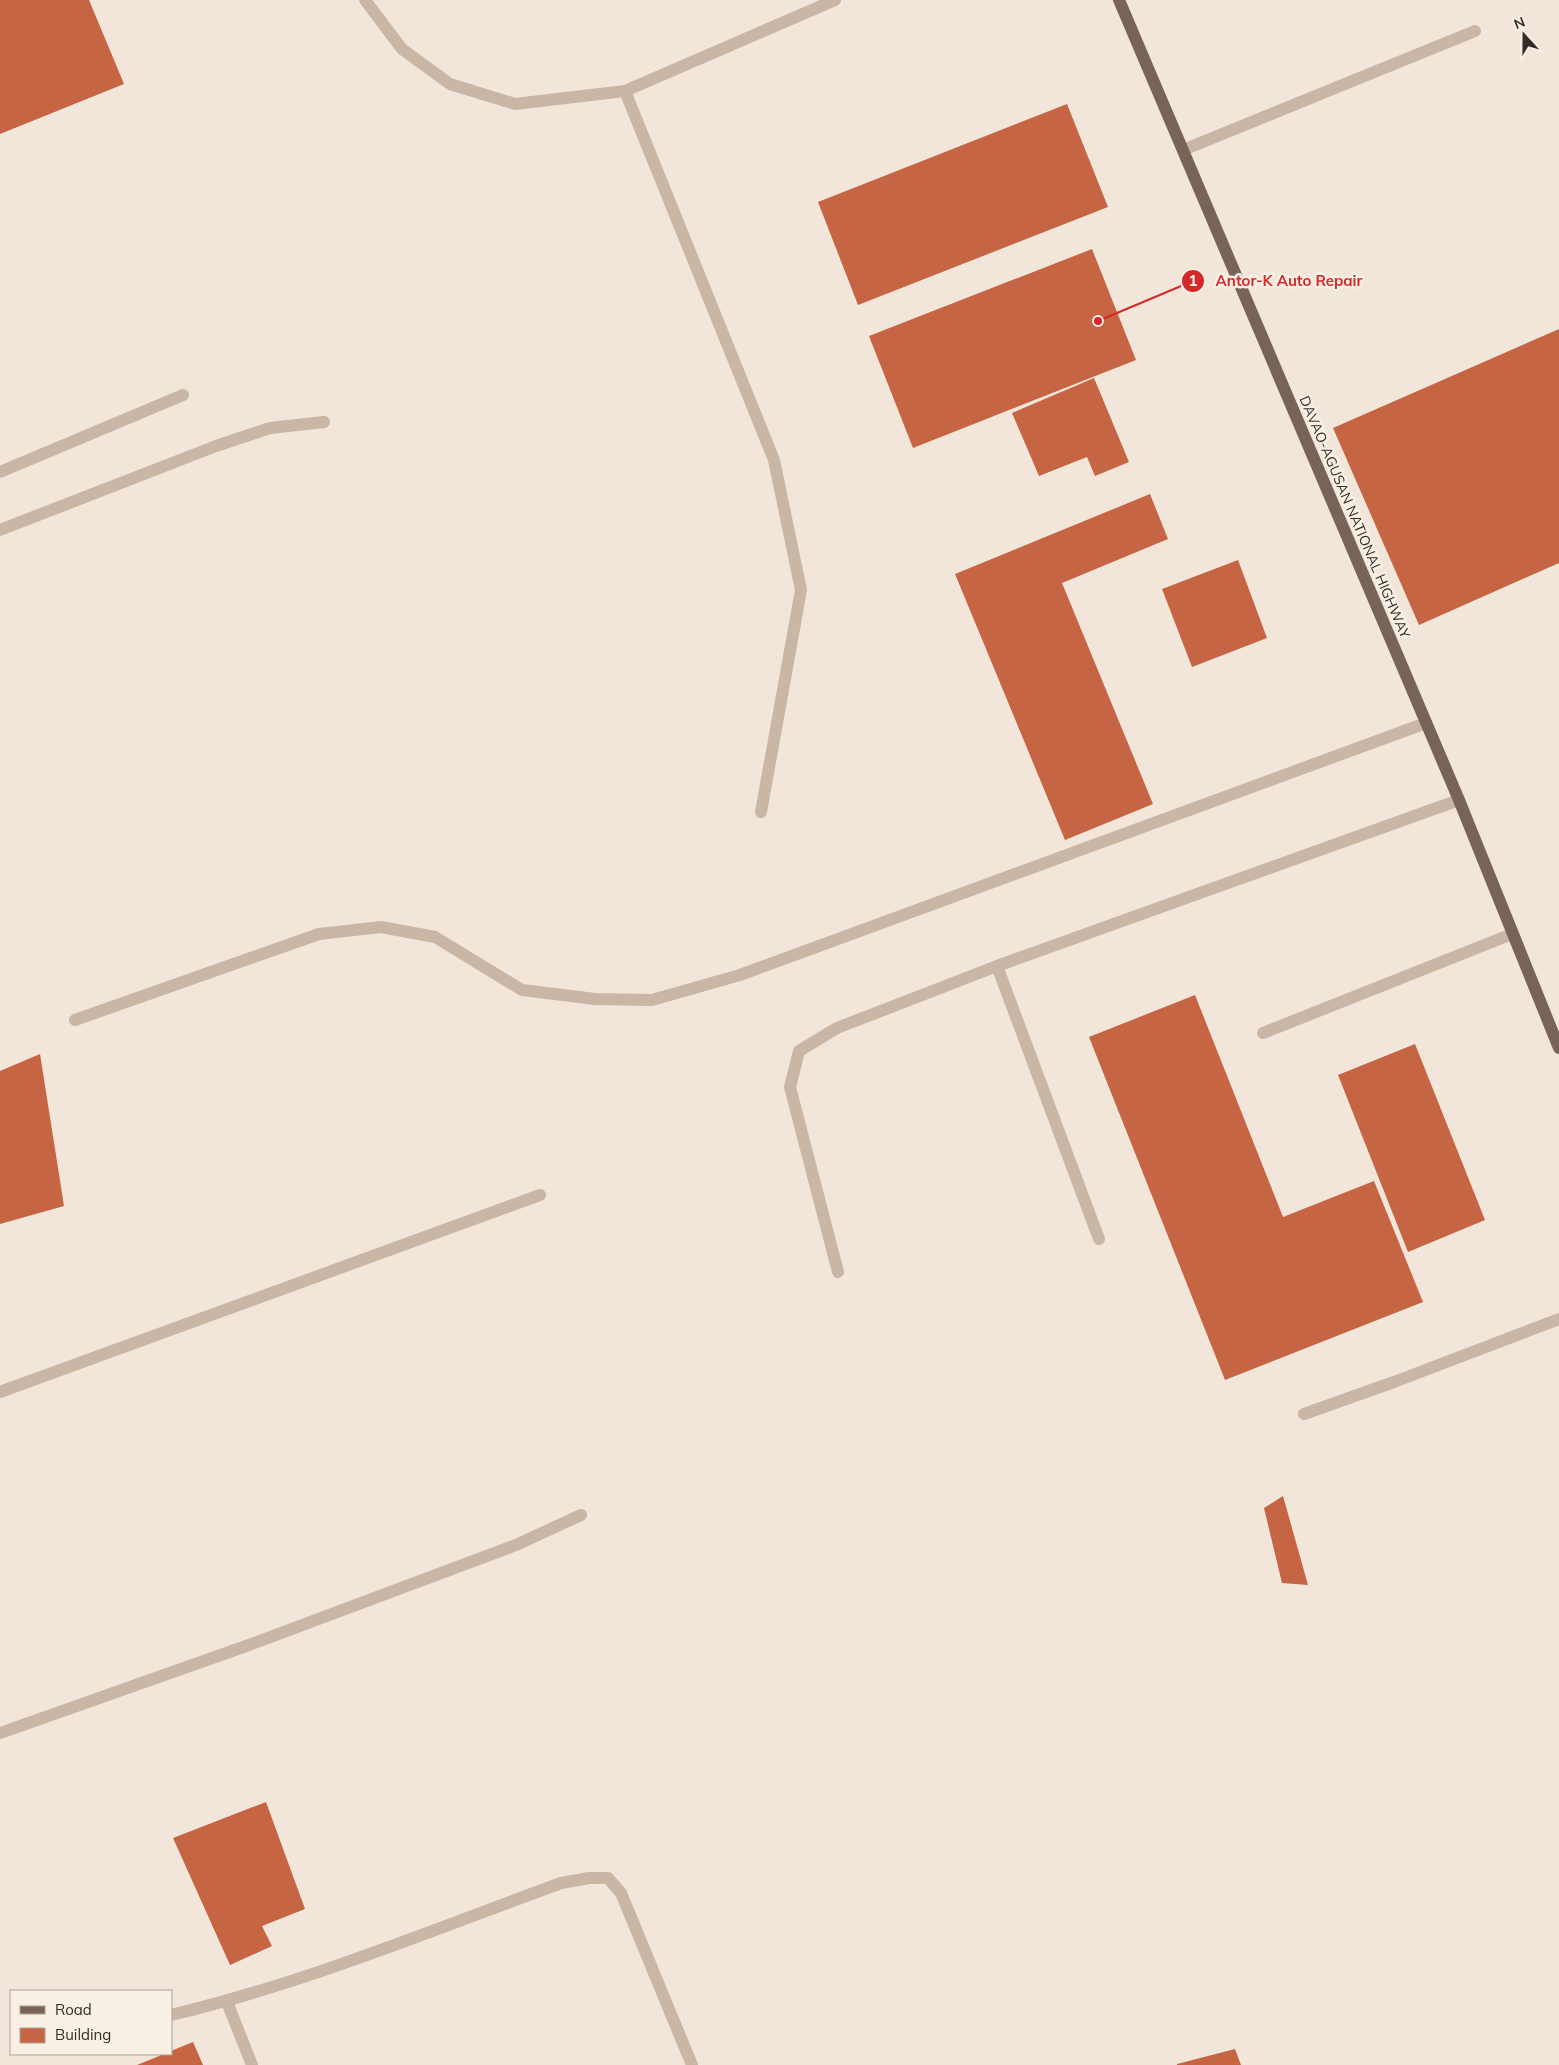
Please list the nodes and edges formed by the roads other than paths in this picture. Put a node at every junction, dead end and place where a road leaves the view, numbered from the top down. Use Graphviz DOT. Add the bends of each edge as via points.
graph roads {
  1 [pos="365,0"];
  2 [pos="835,0"];
  3 [pos="1119,0"];
  4 [pos="1475,31"];
  5 [pos="625,91"];
  6 [pos="1183,150"];
  7 [pos="183,395"];
  8 [pos="324,422"];
  9 [pos="0,472"];
  10 [pos="0,530"];
  11 [pos="1426,723"];
  12 [pos="1459,800"];
  13 [pos="761,812"];
  14 [pos="1512,934"];
  15 [pos="996,966"];
  16 [pos="75,1020"];
  17 [pos="1263,1033"];
  18 [pos="1559,1048"];
  19 [pos="540,1195"];
  20 [pos="1099,1239"];
  21 [pos="838,1272"];
  22 [pos="1559,1319"];
  23 [pos="0,1392"];
  24 [pos="1304,1414"];
  25 [pos="581,1515"];
  26 [pos="0,1733"];
  27 [pos="226,2002"];
  28 [pos="172,2015"];
  29 [pos="252,2065"];
  30 [pos="692,2065"];
  1 -- 5 [label="street" via="402,49 450,84 514,104"];
  2 -- 5 [label="street"];
  3 -- 6 [label="main road, DAVAO-AGUSAN NATIONAL HIGHWAY"];
  4 -- 6 [label="street"];
  5 -- 13 [label="street" via="774,460 801,590"];
  6 -- 11 [label="main road, DAVAO-AGUSAN NATIONAL HIGHWAY"];
  7 -- 9 [label="street"];
  8 -- 10 [label="street" via="270,428 216,446"];
  11 -- 12 [label="main road, DAVAO-AGUSAN NATIONAL HIGHWAY"];
  11 -- 16 [label="street" via="740,975 652,1000 595,1000 522,990 435,937 381,927 319,934"];
  12 -- 14 [label="main road, DAVAO-AGUSAN NATIONAL HIGHWAY"];
  12 -- 15 [label="street"];
  14 -- 17 [label="street"];
  14 -- 18 [label="main road, DAVAO-AGUSAN NATIONAL HIGHWAY"];
  15 -- 20 [label="street"];
  15 -- 21 [label="street" via="837,1028 799,1051 790,1087"];
  19 -- 23 [label="street"];
  22 -- 24 [label="street"];
  25 -- 26 [label="street" via="516,1545 249,1645"];
  27 -- 28 [label="street"];
  27 -- 29 [label="street"];
  27 -- 30 [label="street" via="300,1979 561,1883 608,1878 621,1892"];
}
